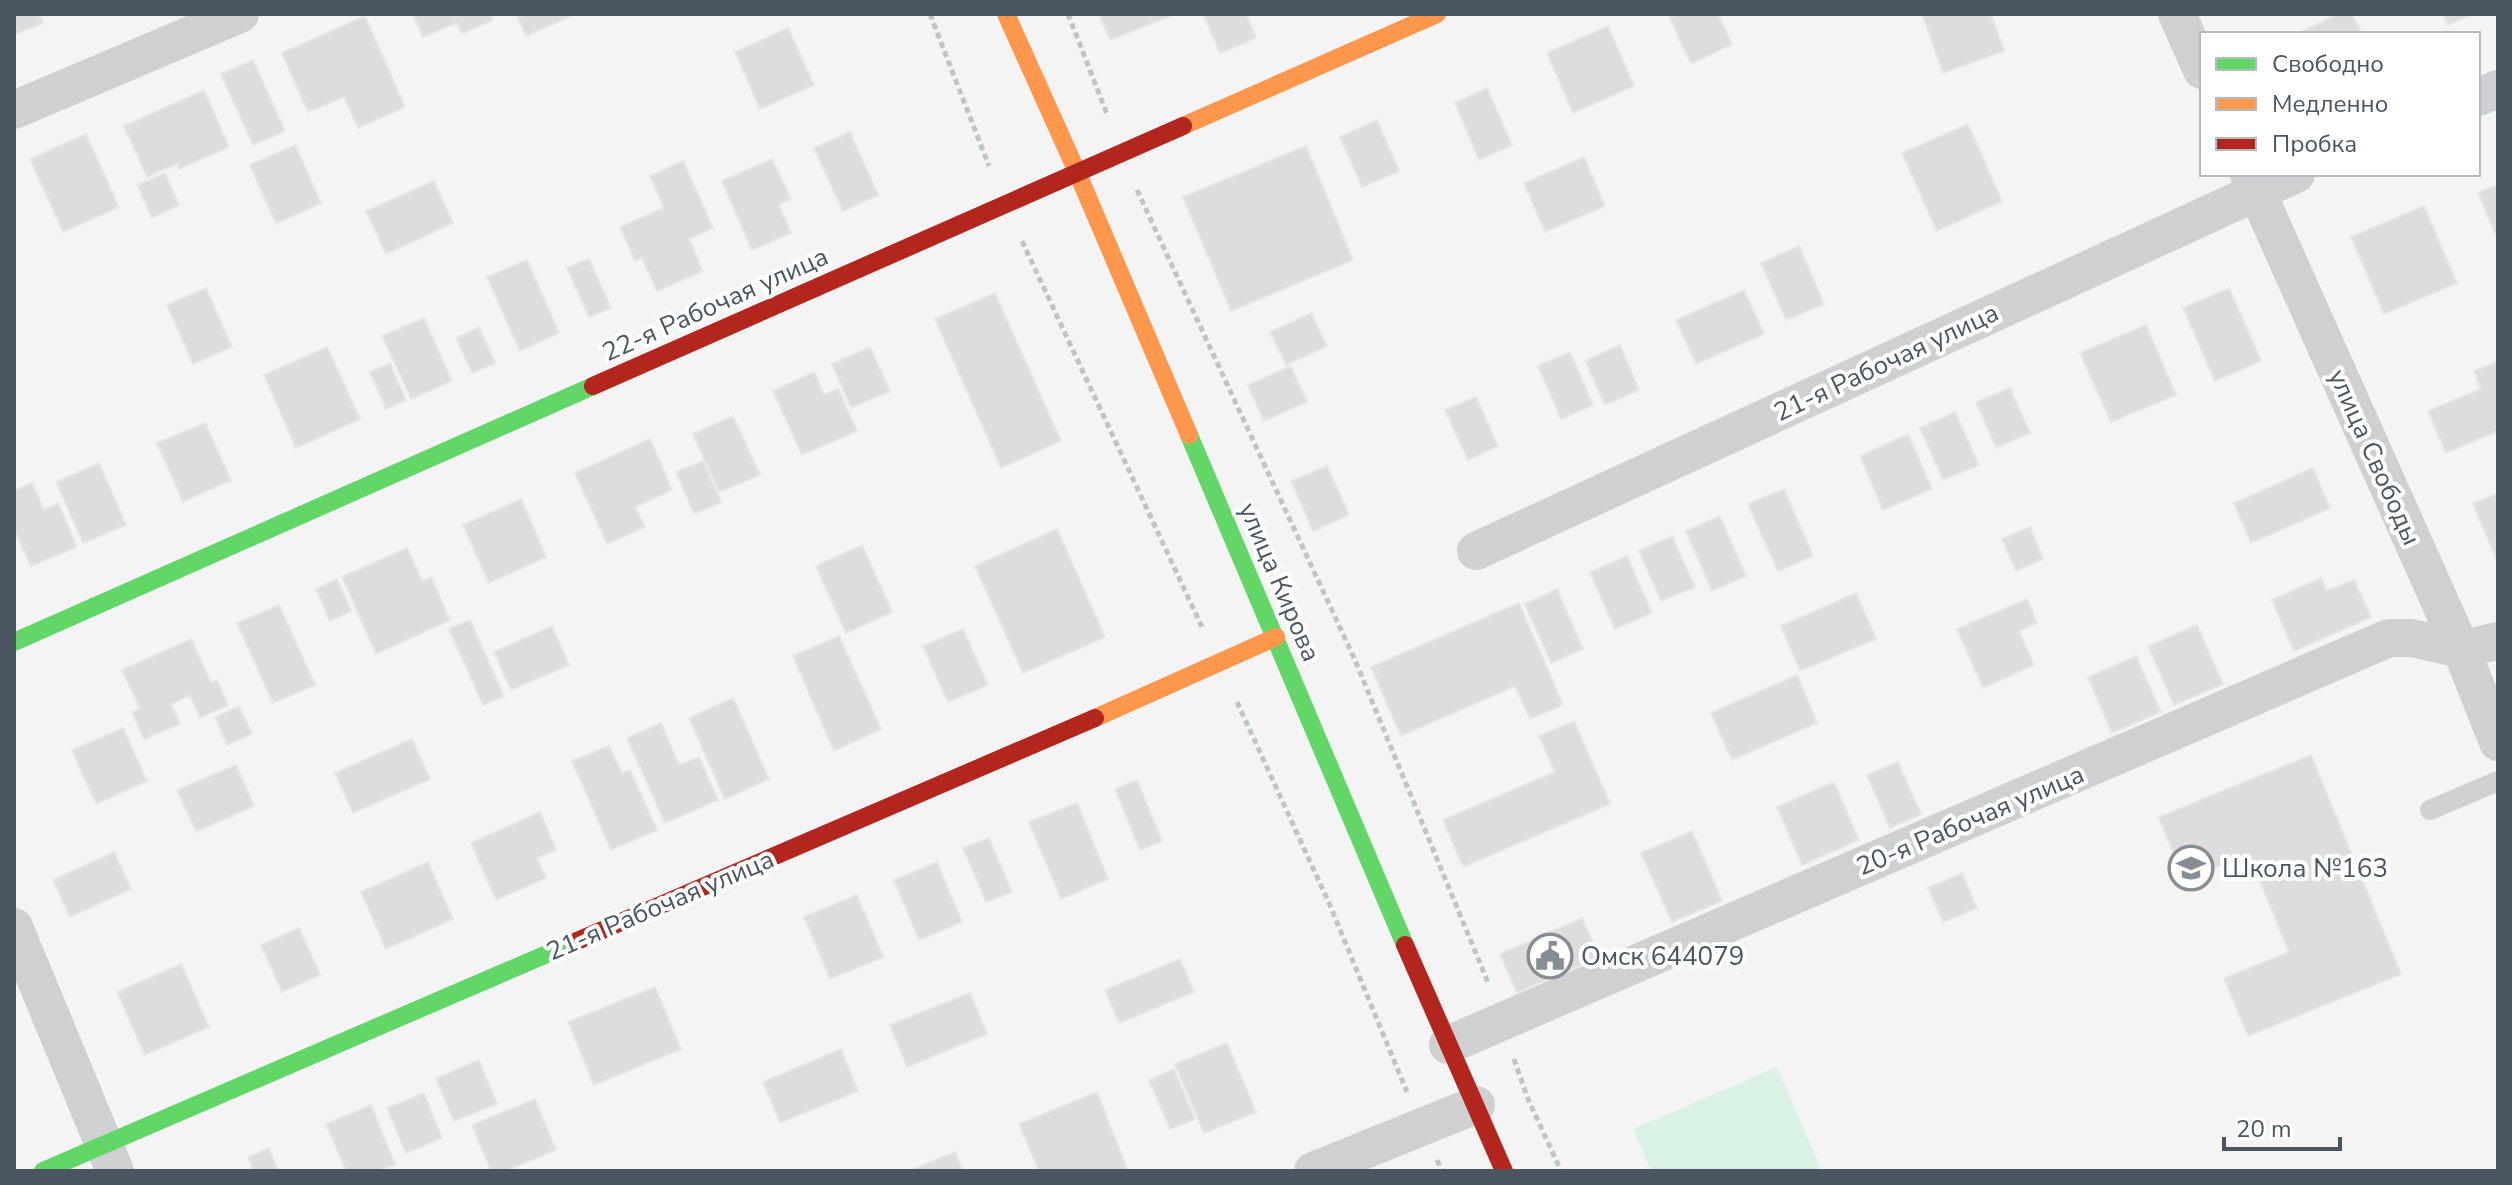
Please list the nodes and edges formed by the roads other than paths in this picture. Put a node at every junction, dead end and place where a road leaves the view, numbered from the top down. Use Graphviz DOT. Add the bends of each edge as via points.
graph roads {
  1 [pos="240,14"];
  2 [pos="1006,14"];
  3 [pos="1437,14"];
  4 [pos="2177,14"];
  5 [pos="2200,66"];
  6 [pos="14,110"];
  7 [pos="1077,172"];
  8 [pos="2285,176"];
  9 [pos="2253,182"];
  10 [pos="1476,551"];
  11 [pos="1276,637"];
  12 [pos="2498,641"];
  13 [pos="14,642"];
  14 [pos="2461,649"];
  15 [pos="2498,742"];
  16 [pos="2498,781"];
  17 [pos="2430,810"];
  18 [pos="14,927"];
  19 [pos="1448,1045"];
  20 [pos="1476,1105"];
  21 [pos="109,1158"];
  22 [pos="43,1171"];
  23 [pos="1313,1171"];
  24 [pos="1504,1171"];
  1 -- 6 [label="street"];
  2 -- 7 [label="street, улица Кирова"];
  3 -- 7 [label="street, 22-я Рабочая улица"];
  4 -- 5 [label="street"];
  7 -- 11 [label="street, улица Кирова"];
  7 -- 13 [label="street, 22-я Рабочая улица"];
  8 -- 9 [label="street, 21-я Рабочая улица"];
  9 -- 10 [label="street, 21-я Рабочая улица"];
  9 -- 14 [label="street, улица Свободы"];
  11 -- 19 [label="street, улица Кирова"];
  11 -- 21 [label="street, 21-я Рабочая улица"];
  12 -- 14 [label="street, 20-я Рабочая улица"];
  14 -- 15 [label="street, улица Свободы"];
  14 -- 19 [label="street, 20-я Рабочая улица" via="2389,638"];
  16 -- 17 [label="lane"];
  18 -- 21 [label="street"];
  19 -- 20 [label="street, улица Кирова"];
  20 -- 23 [label="street"];
  20 -- 24 [label="street, улица Кирова"];
  21 -- 22 [label="street, 21-я Рабочая улица"];
}
